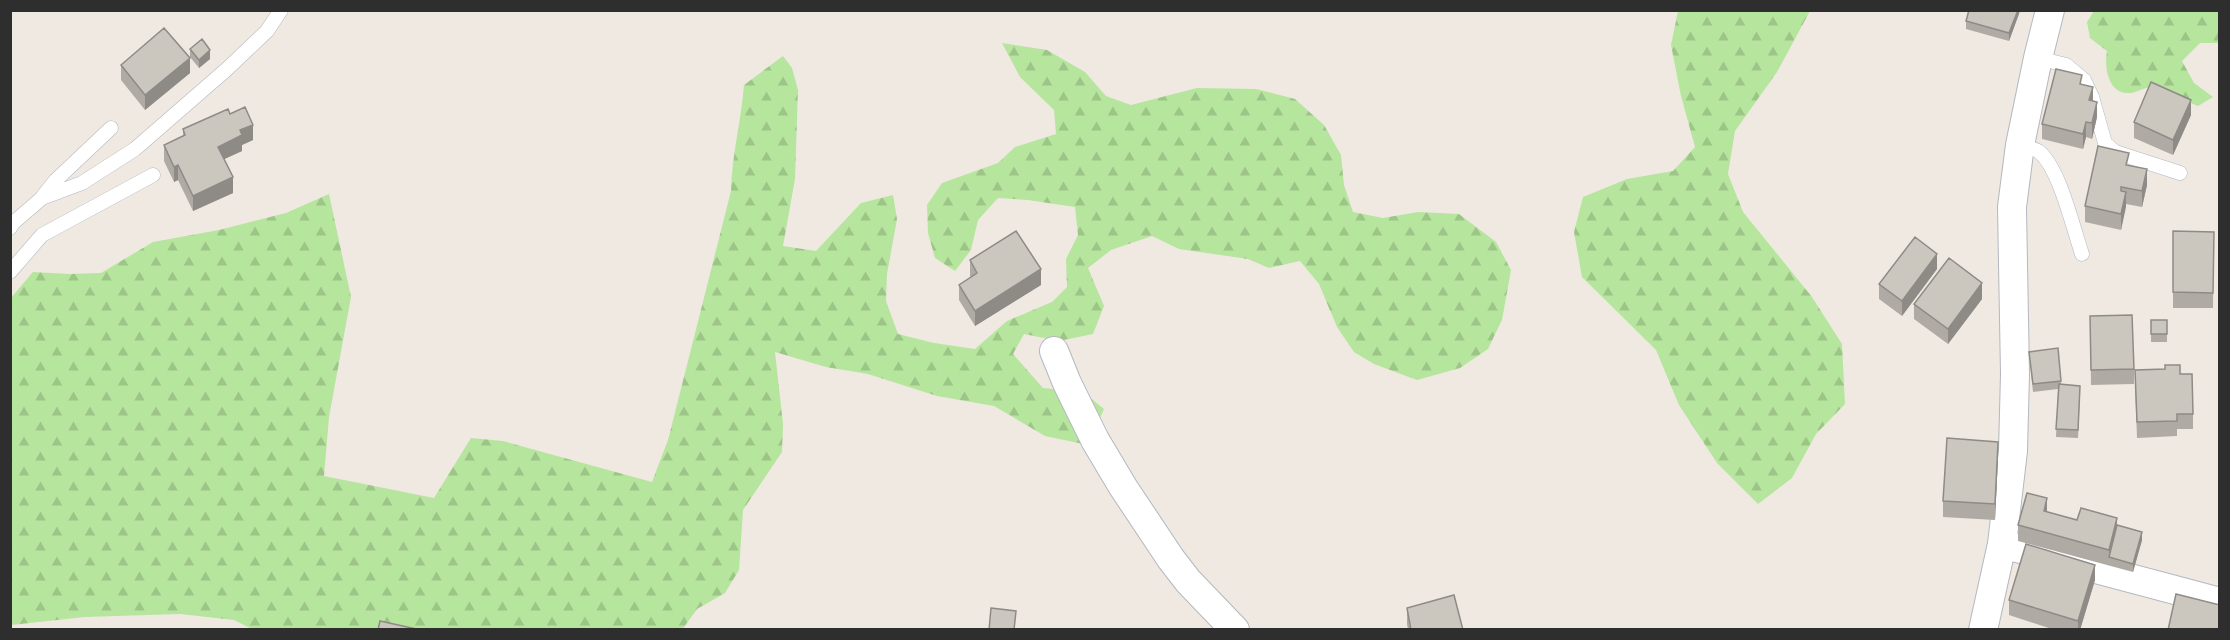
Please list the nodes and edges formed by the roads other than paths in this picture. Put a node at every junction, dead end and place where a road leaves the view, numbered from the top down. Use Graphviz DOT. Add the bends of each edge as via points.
graph roads {
  1 [pos="281,10"];
  2 [pos="2050,10"];
  3 [pos="2036,64"];
  4 [pos="2073,86"];
  5 [pos="111,128"];
  6 [pos="2020,145"];
  7 [pos="2180,173"];
  8 [pos="153,175"];
  9 [pos="42,198"];
  10 [pos="10,228"];
  11 [pos="2082,254"];
  12 [pos="10,272"];
  13 [pos="1054,351"];
  14 [pos="2002,544"];
  15 [pos="2220,602"];
  16 [pos="1235,630"];
  17 [pos="1983,630"];
  1 -- 9 [label="lane" via="267,31 236,61 135,149 82,183"];
  2 -- 3 [label="street"];
  3 -- 4 [label="lane" via="2060,74"];
  3 -- 6 [label="street"];
  3 -- 7 [label="lane" via="2066,65 2084,80 2105,142 2115,152"];
  5 -- 9 [label="lane"];
  6 -- 11 [label="lane" via="2037,150 2047,160 2061,188"];
  6 -- 14 [label="street" via="2012,207 2013,451"];
  8 -- 12 [label="lane" via="42,235"];
  9 -- 10 [label="lane"];
  13 -- 16 [label="street" via="1095,440 1123,487 1188,581"];
  14 -- 15 [label="street"];
  14 -- 17 [label="street"];
}
